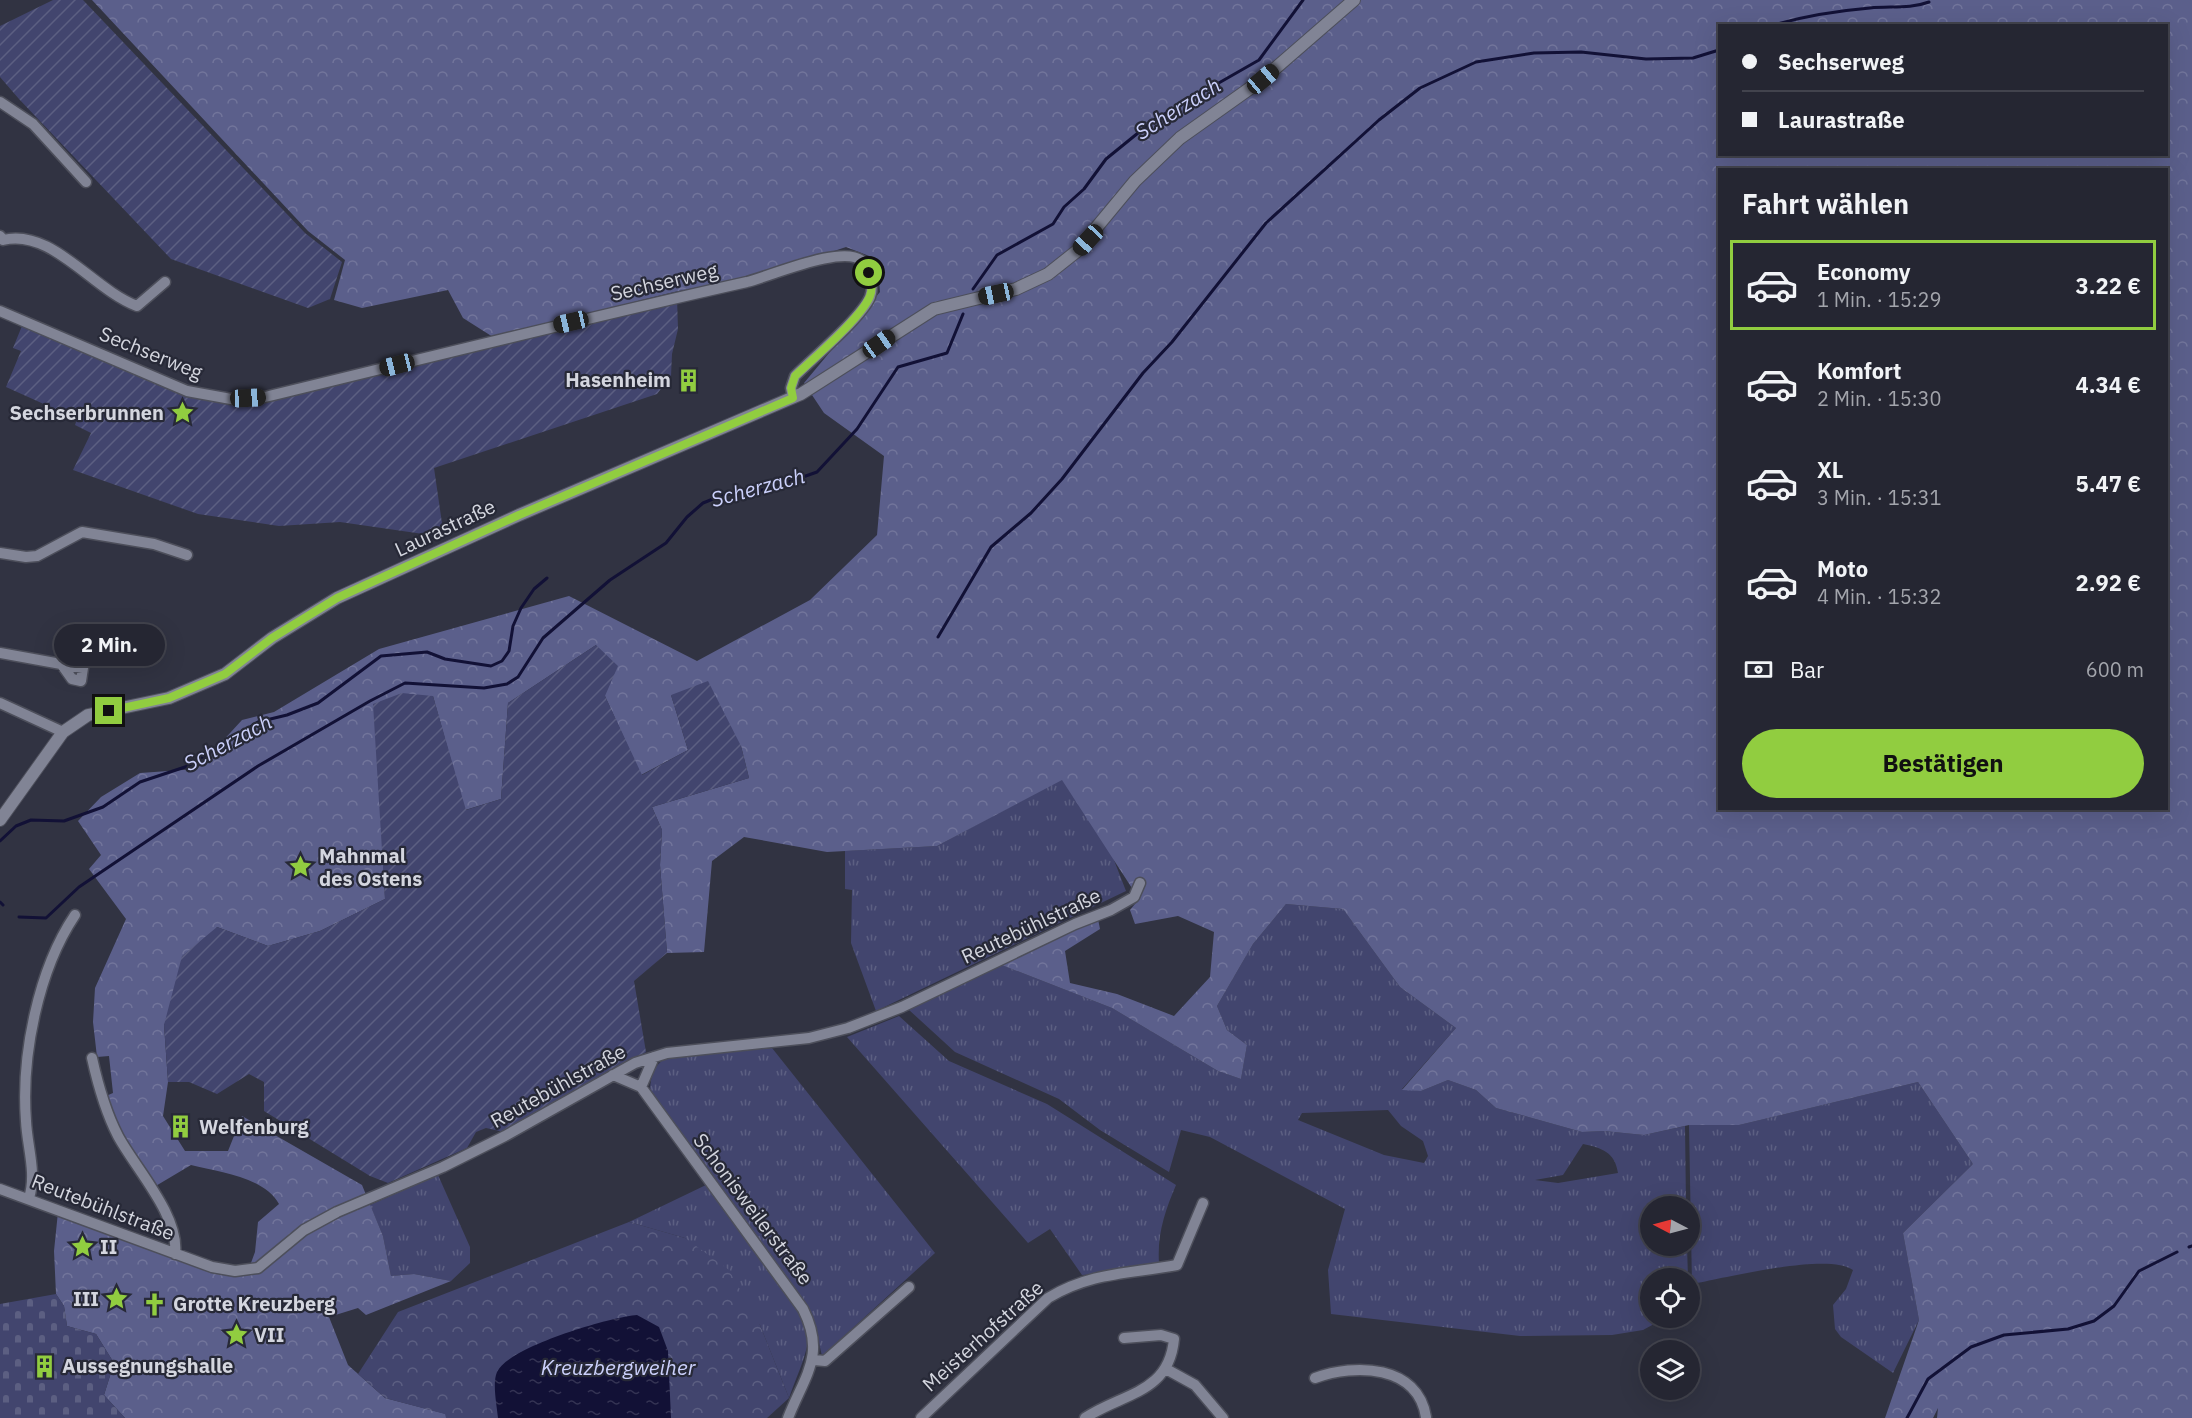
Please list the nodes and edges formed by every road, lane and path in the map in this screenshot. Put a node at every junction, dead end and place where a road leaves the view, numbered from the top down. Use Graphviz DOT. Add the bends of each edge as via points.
graph roads {
  1 [pos="1354,0"];
  2 [pos="0,102"];
  3 [pos="86,182"];
  4 [pos="1,240"];
  5 [pos="165,282"];
  6 [pos="0,311"];
  7 [pos="793,398"];
  8 [pos="0,553"];
  9 [pos="187,555"];
  10 [pos="0,653"];
  11 [pos="62,665"];
  12 [pos="1,704"];
  13 [pos="63,732"];
  14 [pos="0,820"];
  15 [pos="1140,883"];
  16 [pos="75,915"];
  17 [pos="654,1057"];
  18 [pos="92,1058"];
  19 [pos="613,1075"];
  20 [pos="641,1087"];
  21 [pos="0,1188"];
  22 [pos="29,1198"];
  23 [pos="1203,1203"];
  24 [pos="175,1254"];
  25 [pos="909,1287"];
  26 [pos="1124,1338"];
  27 [pos="814,1360"];
  28 [pos="1166,1369"];
  29 [pos="1315,1378"];
  30 [pos="788,1418"];
  31 [pos="921,1418"];
  32 [pos="1085,1418"];
  33 [pos="1223,1418"];
  34 [pos="1427,1418"];
  1 -- 7 [label="street, Laurastraße" via="1263,79 1180,138 1135,181 1077,252 1048,274 1016,289 934,309"];
  2 -- 3 [label="street" via="33,124"];
  4 -- 5 [label="street, Sechserweg" via="16,237 43,244 110,292 137,306"];
  6 -- 7 [label="street, Sechserweg" via="187,391 231,399 265,397 769,277 838,255 853,255 869,273 870,297 795,376"];
  7 -- 13 [label="street, Laurastraße" via="530,510 337,598 272,638 225,674 169,698 88,715"];
  8 -- 9 [label="street" via="37,556 82,532 154,544"];
  10 -- 11 [label="street"];
  12 -- 13 [label="street"];
  13 -- 14 [label="street"];
  15 -- 17 [label="street, Reutebühlstraße" via="1134,897 1111,910 875,1019 809,1038"];
  16 -- 22 [label="street" via="57,948 30,1035 25,1090 33,1178"];
  17 -- 19 [label="street, Reutebühlstraße"];
  17 -- 20 [label="street"];
  18 -- 24 [label="street" via="111,1121 158,1200 177,1242"];
  19 -- 20 [label="street"];
  19 -- 24 [label="street, Reutebühlstraße" via="506,1136 337,1212 304,1230 258,1268 225,1270"];
  20 -- 27 [label="street, Schonisweilerstraße" via="793,1291 810,1322"];
  21 -- 22 [label="street, Reutebühlstraße"];
  22 -- 24 [label="street, Reutebühlstraße"];
  23 -- 31 [label="street, Meisterhofstraße" via="1177,1265 1071,1284 1048,1298"];
  25 -- 27 [label="street" via="825,1361"];
  26 -- 28 [label="street" via="1161,1335 1174,1340 1173,1355"];
  27 -- 30 [label="street, Schonisweilerstraße"];
  28 -- 32 [label="street" via="1147,1387"];
  28 -- 33 [label="street" via="1195,1385"];
  29 -- 34 [label="street" via="1328,1373 1384,1371 1415,1389"];
}
